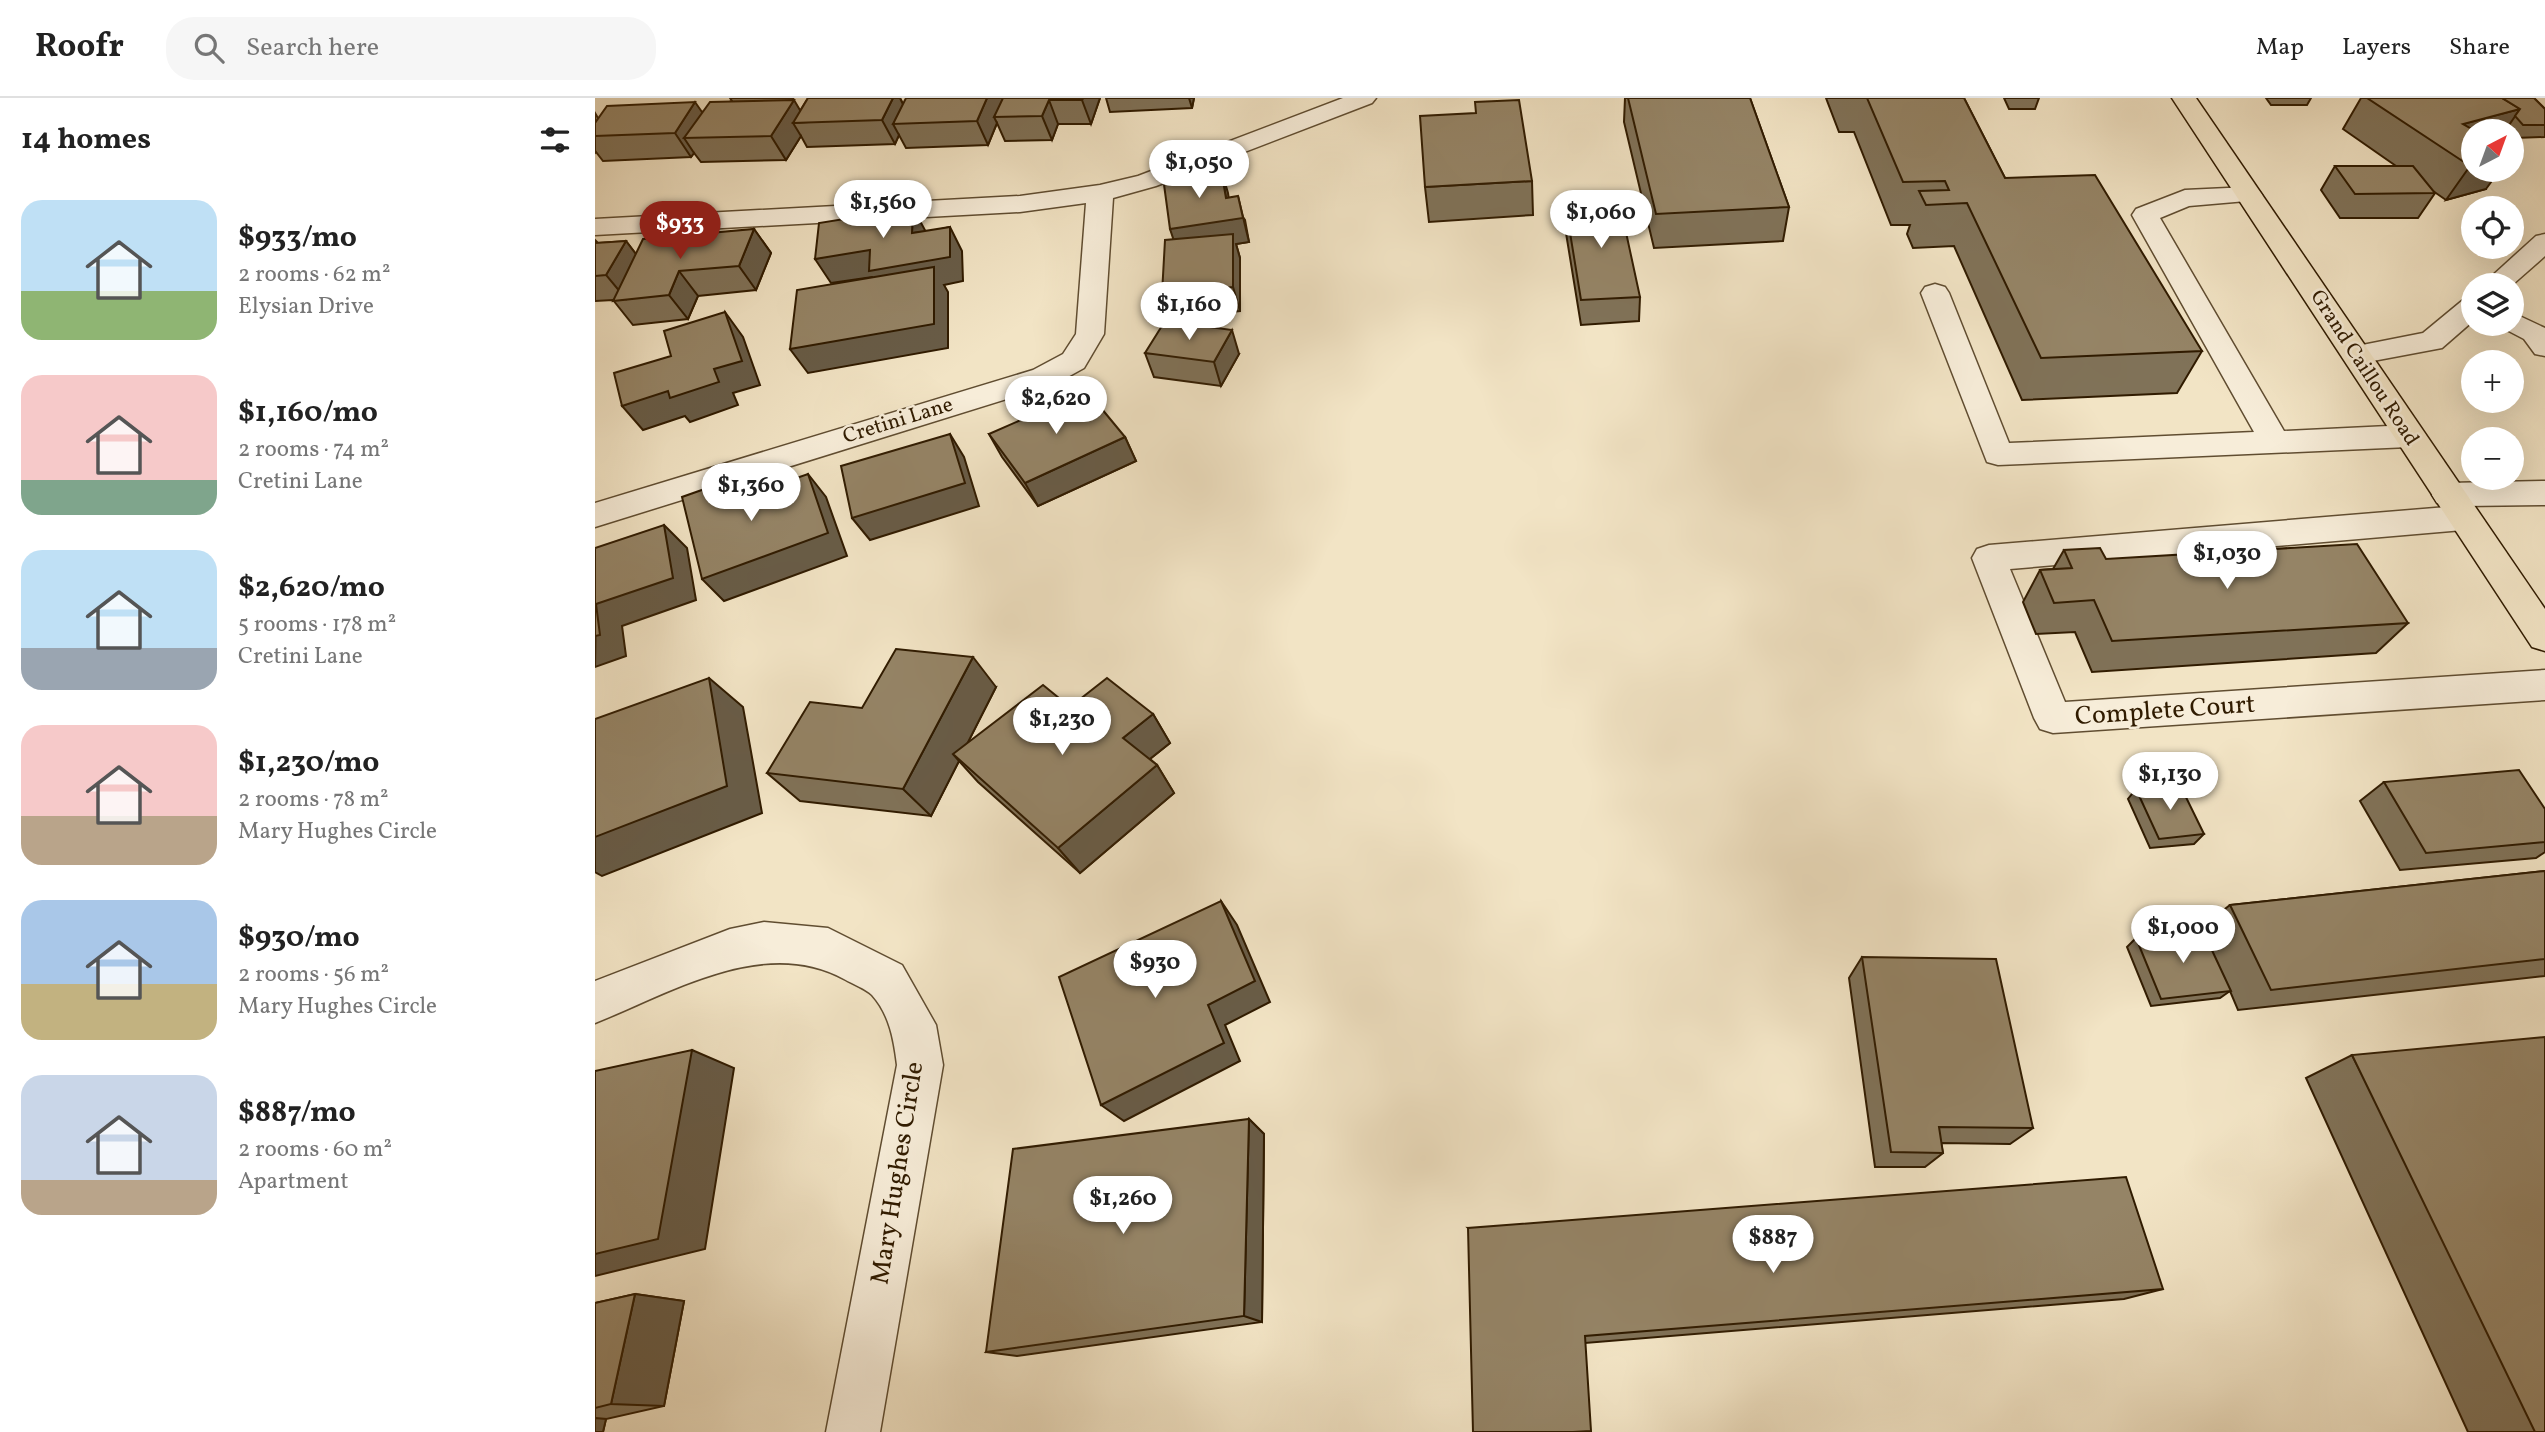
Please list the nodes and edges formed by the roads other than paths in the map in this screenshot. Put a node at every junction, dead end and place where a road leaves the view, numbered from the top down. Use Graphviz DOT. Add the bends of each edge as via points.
graph roads {
  1 [pos="1364,98"];
  2 [pos="2184,98"];
  3 [pos="1100,193"];
  4 [pos="2249,195"];
  5 [pos="595,227"];
  6 [pos="2545,242"];
  7 [pos="2510,273"];
  8 [pos="1935,293"];
  9 [pos="2461,316"];
  10 [pos="2524,328"];
  11 [pos="2545,347"];
  12 [pos="2357,355"];
  13 [pos="2409,436"];
  14 [pos="2275,442"];
  15 [pos="2545,493"];
  16 [pos="2455,507"];
  17 [pos="595,515"];
  18 [pos="2535,606"];
  19 [pos="2545,637"];
  20 [pos="2545,685"];
  21 [pos="595,1002"];
  22 [pos="853,1432"];
  1 -- 3 [label="street" via="1147,181"];
  2 -- 4 [label="main road, Grand Caillou Road"];
  3 -- 5 [label="street" via="1020,204"];
  3 -- 17 [label="street, Cretini Lane" via="1090,334 1074,361 1064,368"];
  4 -- 12 [label="main road, Grand Caillou Road"];
  4 -- 14 [label="street" via="2185,198 2145,215"];
  6 -- 7 [label="street"];
  8 -- 14 [label="street" via="1998,454"];
  9 -- 12 [label="street" via="2433,341"];
  10 -- 11 [label="street"];
  12 -- 13 [label="main road, Grand Caillou Road"];
  13 -- 14 [label="street"];
  13 -- 16 [label="main road, Grand Caillou Road"];
  15 -- 16 [label="street"];
  16 -- 18 [label="main road, Grand Caillou Road"];
  16 -- 20 [label="street, Complete Court" via="1989,558 2053,718"];
  18 -- 19 [label="main road, Grand Caillou Road"];
  21 -- 22 [label="street, Mary Hughes Circle" via="730,949 764,942 828,948 887,979 908,1013 921,1065"];
}
